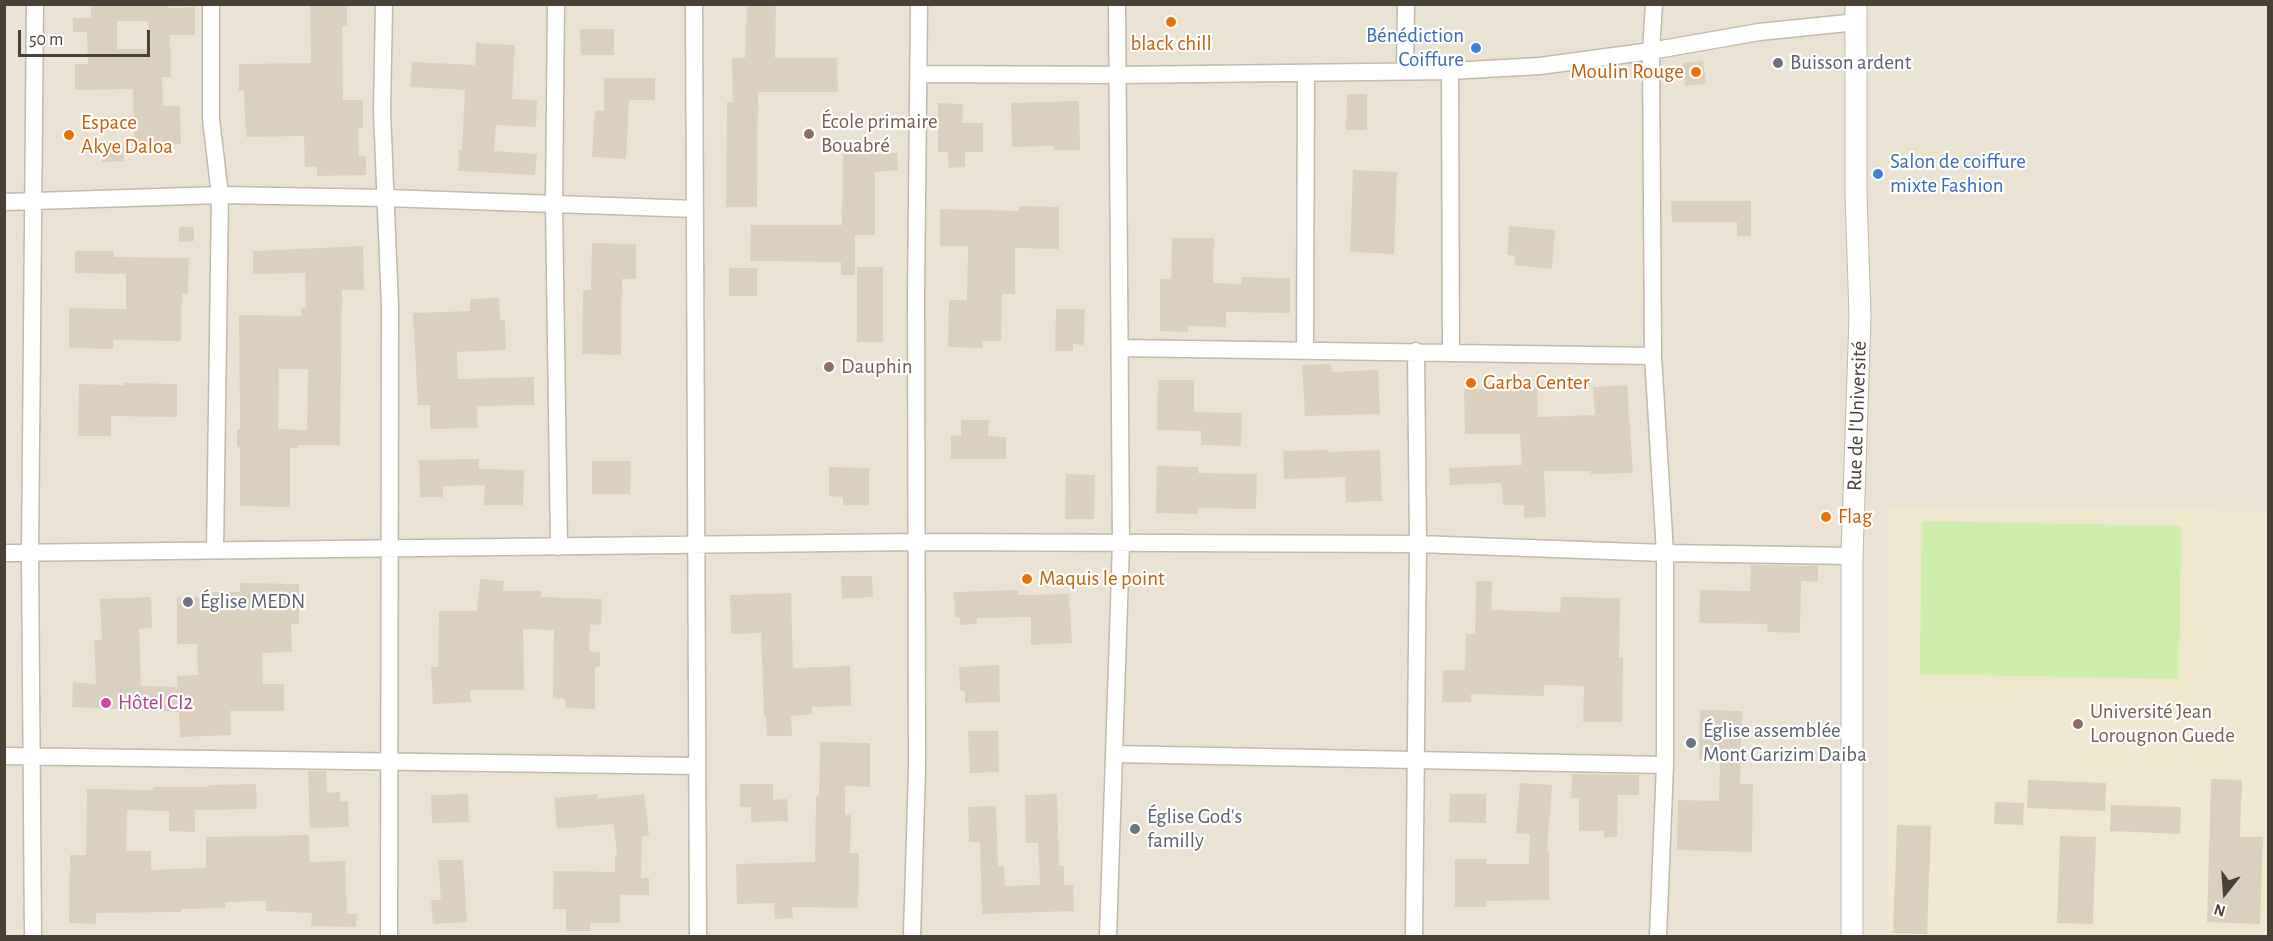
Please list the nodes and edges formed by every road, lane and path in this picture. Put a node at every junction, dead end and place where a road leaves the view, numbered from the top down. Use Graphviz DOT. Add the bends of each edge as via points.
graph roads {
  1 [pos="35,4"];
  2 [pos="211,4"];
  3 [pos="384,4"];
  4 [pos="556,4"];
  5 [pos="694,4"];
  6 [pos="919,4"];
  7 [pos="1117,4"];
  8 [pos="1406,4"];
  9 [pos="1654,4"];
  10 [pos="1856,13"];
  11 [pos="1651,51"];
  12 [pos="1405,71"];
  13 [pos="1450,71"];
  14 [pos="1306,73"];
  15 [pos="919,74"];
  16 [pos="1118,75"];
  17 [pos="220,195"];
  18 [pos="387,198"];
  19 [pos="4,201"];
  20 [pos="33,201"];
  21 [pos="554,204"];
  22 [pos="695,209"];
  23 [pos="1121,348"];
  24 [pos="1305,350"];
  25 [pos="1416,351"];
  26 [pos="1451,352"];
  27 [pos="1653,356"];
  28 [pos="916,542"];
  29 [pos="1121,544"];
  30 [pos="1418,544"];
  31 [pos="697,545"];
  32 [pos="559,547"];
  33 [pos="389,548"];
  34 [pos="215,550"];
  35 [pos="4,553"];
  36 [pos="1665,553"];
  37 [pos="30,554"];
  38 [pos="1852,556"];
  39 [pos="1114,754"];
  40 [pos="32,755"];
  41 [pos="4,756"];
  42 [pos="1417,760"];
  43 [pos="388,762"];
  44 [pos="1665,765"];
  45 [pos="697,766"];
  46 [pos="33,936"];
  47 [pos="389,936"];
  48 [pos="698,936"];
  49 [pos="912,936"];
  50 [pos="1108,936"];
  51 [pos="1414,936"];
  52 [pos="1658,936"];
  53 [pos="1852,936"];
  1 -- 20 [label="street"];
  2 -- 17 [label="street" via="211,119"];
  3 -- 18 [label="street" via="382,111"];
  4 -- 21 [label="street"];
  5 -- 22 [label="street"];
  6 -- 15 [label="street"];
  7 -- 16 [label="street"];
  8 -- 12 [label="street"];
  9 -- 11 [label="street"];
  10 -- 11 [label="street"];
  10 -- 38 [label="street, Rue de l'Université" via="1860,316"];
  11 -- 13 [label="street" via="1540,66"];
  11 -- 27 [label="street"];
  12 -- 13 [label="street"];
  12 -- 14 [label="street"];
  13 -- 26 [label="street"];
  14 -- 16 [label="street"];
  14 -- 24 [label="street"];
  15 -- 16 [label="street"];
  15 -- 28 [label="street"];
  16 -- 23 [label="street"];
  17 -- 18 [label="street"];
  17 -- 20 [label="street"];
  17 -- 34 [label="street"];
  18 -- 21 [label="street"];
  18 -- 33 [label="street"];
  19 -- 20 [label="street"];
  20 -- 37 [label="street"];
  21 -- 22 [label="street"];
  21 -- 32 [label="street"];
  22 -- 31 [label="street"];
  23 -- 24 [label="street"];
  23 -- 29 [label="street"];
  24 -- 25 [label="street"];
  25 -- 26 [label="street"];
  25 -- 30 [label="street"];
  26 -- 27 [label="street"];
  27 -- 36 [label="street"];
  28 -- 29 [label="street"];
  28 -- 31 [label="street"];
  28 -- 49 [label="street" via="917,768"];
  29 -- 30 [label="street"];
  29 -- 39 [label="street"];
  30 -- 36 [label="street"];
  30 -- 42 [label="street"];
  31 -- 32 [label="street"];
  31 -- 45 [label="street"];
  32 -- 33 [label="street"];
  33 -- 34 [label="street"];
  33 -- 43 [label="street"];
  34 -- 37 [label="street"];
  35 -- 37 [label="street"];
  36 -- 38 [label="street"];
  36 -- 44 [label="street"];
  37 -- 40 [label="street"];
  38 -- 53 [label="street, Rue de l'Université"];
  39 -- 42 [label="street"];
  39 -- 50 [label="street"];
  40 -- 41 [label="street"];
  40 -- 43 [label="street"];
  40 -- 46 [label="street"];
  42 -- 44 [label="street"];
  42 -- 51 [label="street"];
  43 -- 45 [label="street"];
  43 -- 47 [label="street"];
  44 -- 52 [label="street"];
  45 -- 48 [label="street"];
}
